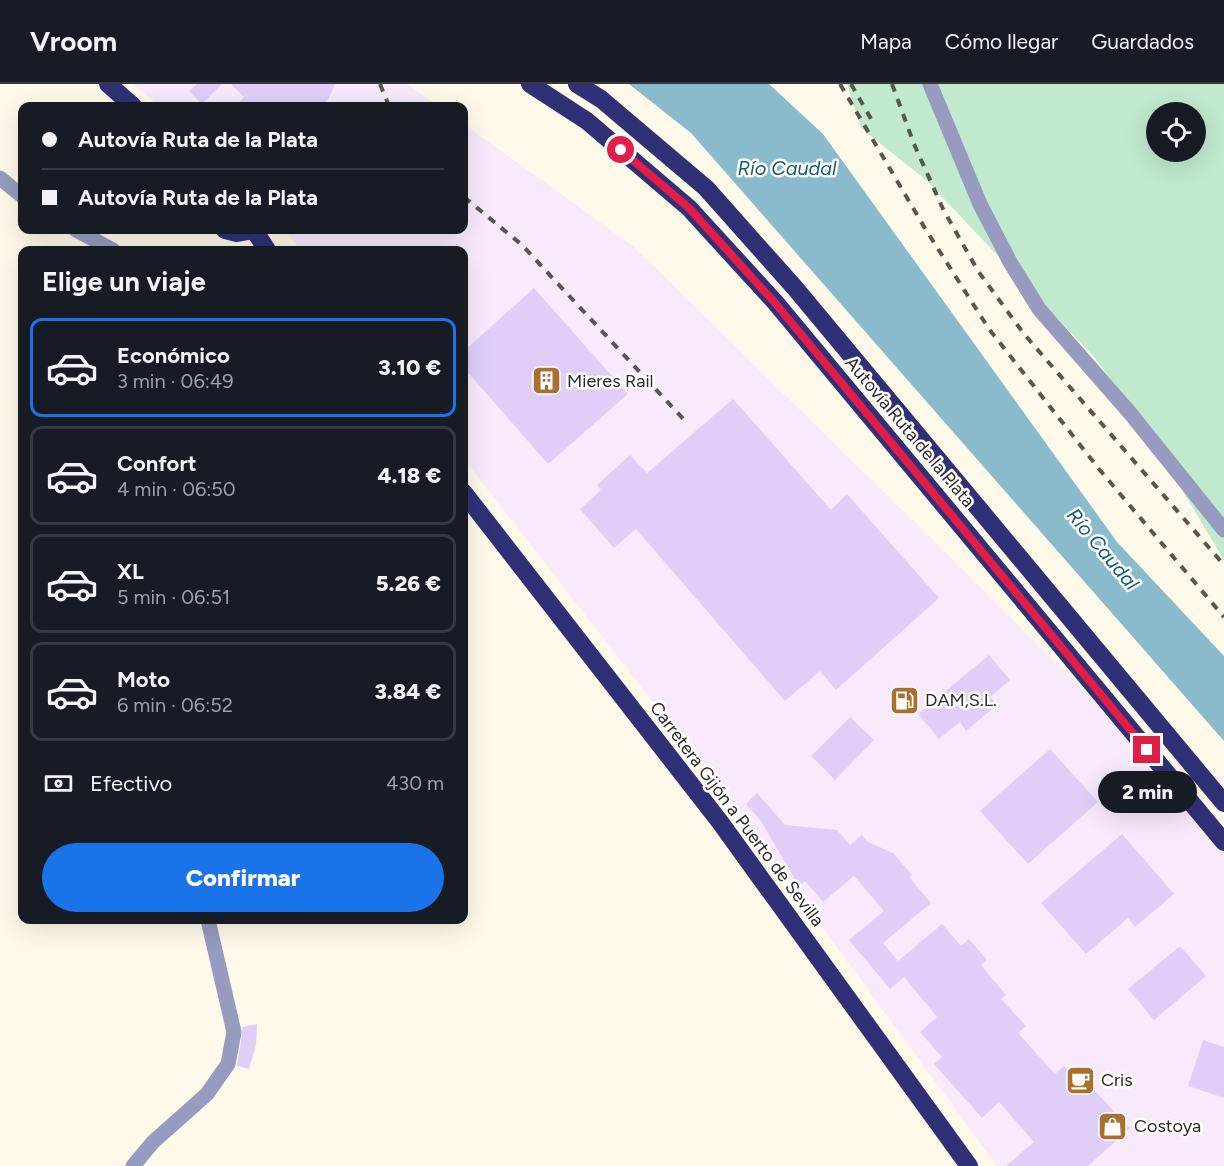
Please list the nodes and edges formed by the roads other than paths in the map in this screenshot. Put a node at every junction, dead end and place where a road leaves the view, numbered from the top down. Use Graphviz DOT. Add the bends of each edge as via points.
graph roads {
  1 [pos="108,84"];
  2 [pos="515,84"];
  3 [pos="530,84"];
  4 [pos="577,84"];
  5 [pos="930,84"];
  6 [pos="128,102"];
  7 [pos="587,121"];
  8 [pos="0,178"];
  9 [pos="18,193"];
  10 [pos="84,234"];
  11 [pos="106,246"];
  12 [pos="468,498"];
  13 [pos="1224,530"];
  14 [pos="1224,803"];
  15 [pos="1224,842"];
  16 [pos="209,924"];
  17 [pos="133,1166"];
  18 [pos="969,1166"];
  1 -- 6 [label="highway"];
  2 -- 7 [label="highway"];
  3 -- 7 [label="highway, Autovía Ruta de la Plata"];
  4 -- 14 [label="highway, Autovía Ruta de la Plata" via="601,99 706,188 795,288"];
  5 -- 13 [label="street" via="980,204 1039,309 1130,413"];
  7 -- 15 [label="highway, Autovía Ruta de la Plata" via="689,208 775,303"];
  8 -- 9 [label="street"];
  10 -- 11 [label="street"];
  12 -- 18 [label="highway, Carretera Gijón a Puerto de Sevilla" via="720,822"];
  16 -- 17 [label="street" via="234,1032 228,1064 207,1094 153,1142"];
}
